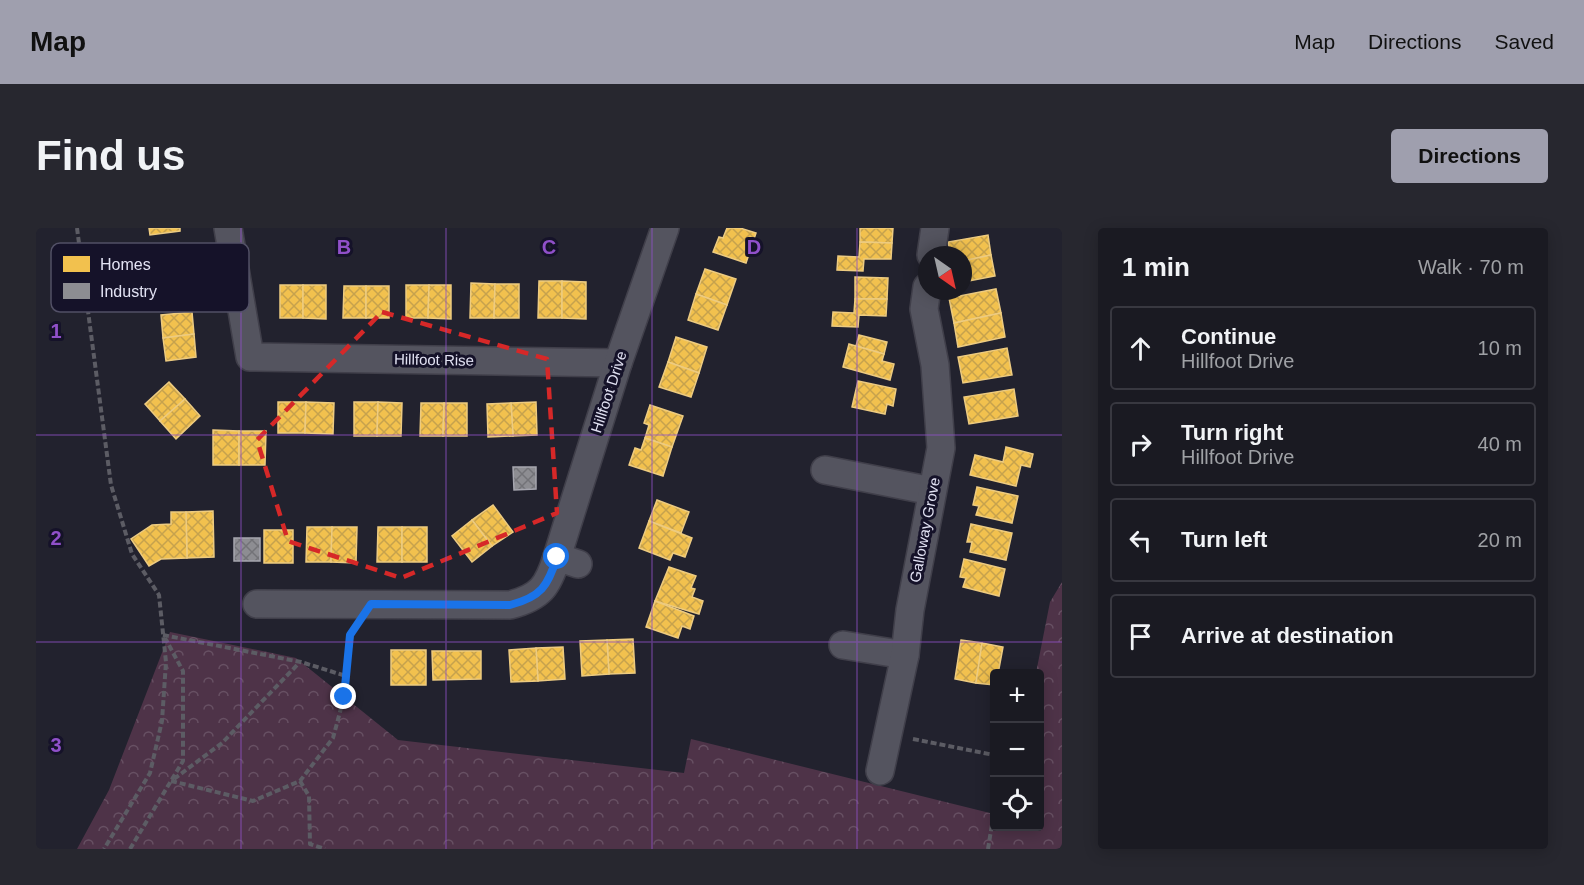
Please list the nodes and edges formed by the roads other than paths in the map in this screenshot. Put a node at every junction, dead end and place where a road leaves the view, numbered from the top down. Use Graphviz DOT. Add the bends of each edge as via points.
graph roads {
  1 [pos="228,228"];
  2 [pos="665,228"];
  3 [pos="935,228"];
  4 [pos="231,243"];
  5 [pos="932,246"];
  6 [pos="925,300"];
  7 [pos="242,312"];
  8 [pos="618,363"];
  9 [pos="825,470"];
  10 [pos="933,490"];
  11 [pos="257,604"];
  12 [pos="843,645"];
  13 [pos="905,656"];
  14 [pos="880,771"];
  1 -- 4 [label="street, Hillfoot Rise"];
  2 -- 8 [label="street, Hillfoot Drive"];
  3 -- 5 [label="street"];
  6 -- 10 [label="street, Galloway Grove" via="941,448"];
  7 -- 8 [label="street, Hillfoot Rise" via="250,357"];
  8 -- 11 [label="street, Hillfoot Drive" via="568,560 528,600 510,605"];
  9 -- 10 [label="street"];
  10 -- 13 [label="street, Galloway Grove"];
  12 -- 13 [label="street"];
  13 -- 14 [label="street, Galloway Grove"];
}
